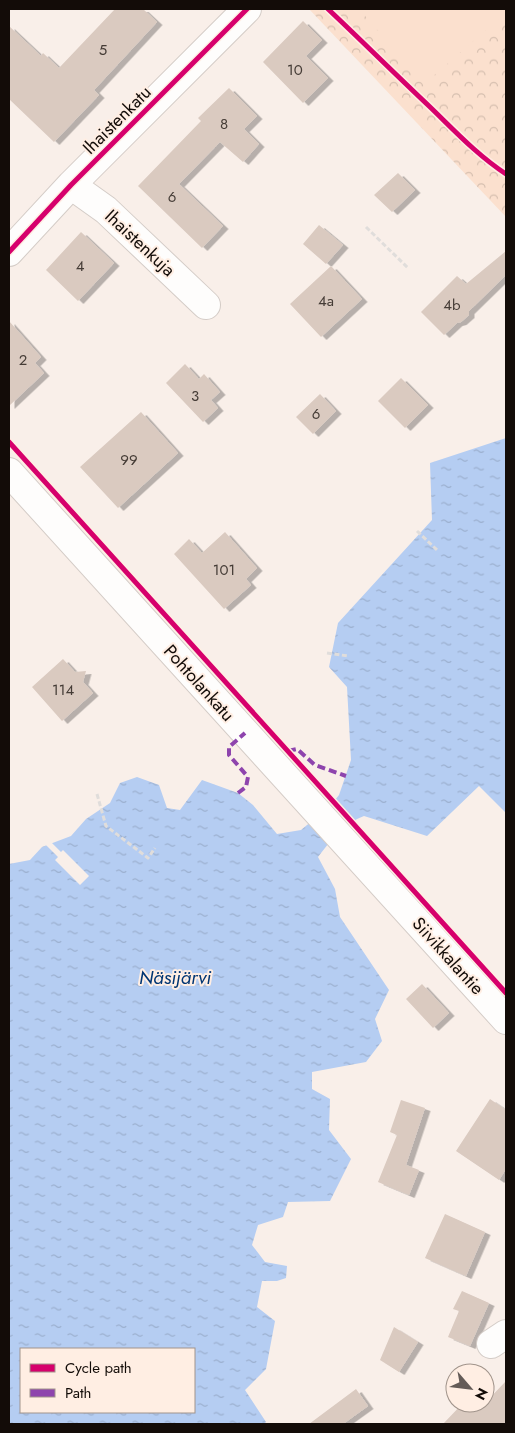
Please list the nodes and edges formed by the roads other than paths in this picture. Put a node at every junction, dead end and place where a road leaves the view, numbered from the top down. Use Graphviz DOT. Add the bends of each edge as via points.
graph roads {
  1 [pos="247,9"];
  2 [pos="71,185"];
  3 [pos="9,252"];
  4 [pos="206,305"];
  5 [pos="9,472"];
  6 [pos="390,892"];
  7 [pos="506,1020"];
  1 -- 2 [label="main road, Ihaistenkatu"];
  2 -- 3 [label="main road, Ihaistenkatu"];
  2 -- 4 [label="main road, Ihaistenkuja" via="106,210"];
  5 -- 6 [label="main road, Pohtolankatu"];
  6 -- 7 [label="main road, Siivikkalantie"];
}
